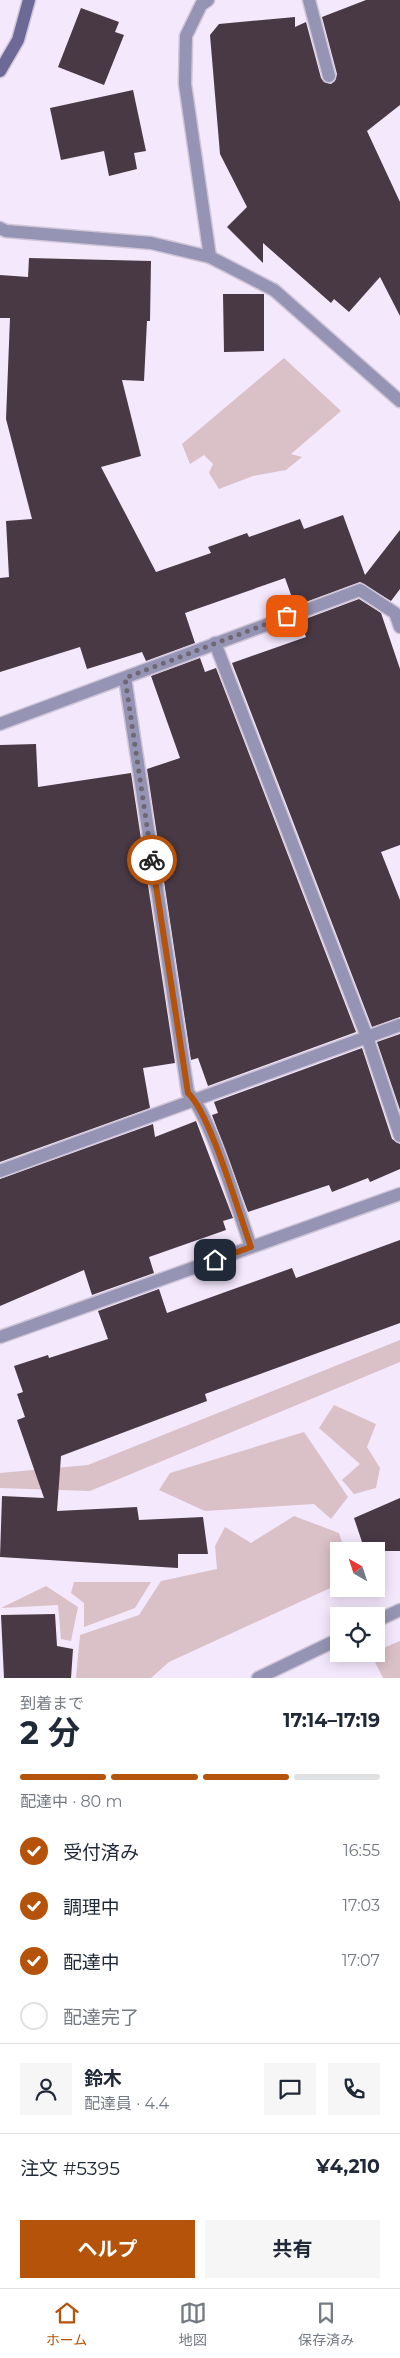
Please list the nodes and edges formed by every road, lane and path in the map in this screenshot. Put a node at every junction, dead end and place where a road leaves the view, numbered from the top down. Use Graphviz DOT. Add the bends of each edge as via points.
graph roads {
  1 [pos="29,0"];
  2 [pos="208,0"];
  3 [pos="309,0"];
  4 [pos="0,71"];
  5 [pos="329,76"];
  6 [pos="0,228"];
  7 [pos="210,257"];
  8 [pos="400,402"];
  9 [pos="400,627"];
  10 [pos="215,643"];
  11 [pos="125,678"];
  12 [pos="0,724"];
  13 [pos="400,1025"];
  14 [pos="367,1037"];
  15 [pos="195,1100"];
  16 [pos="400,1136"];
  17 [pos="0,1171"];
  18 [pos="400,1194"];
  19 [pos="251,1247"];
  20 [pos="0,1337"];
  21 [pos="400,1610"];
  22 [pos="385,1617"];
  23 [pos="330,1643"];
  24 [pos="258,1678"];
  1 -- 4 [label="main road" via="18,40"];
  2 -- 7 [label="street" via="201,5 186,36 185,84"];
  3 -- 5 [label="street"];
  6 -- 7 [label="street" via="151,243"];
  7 -- 8 [label="street" via="274,290"];
  9 -- 10 [label="street" via="395,613 360,590"];
  10 -- 11 [label="street"];
  10 -- 14 [label="street"];
  11 -- 12 [label="street"];
  11 -- 15 [label="street" via="188,1093"];
  13 -- 14 [label="street"];
  14 -- 15 [label="street"];
  14 -- 16 [label="street"];
  15 -- 17 [label="street"];
  15 -- 19 [label="street"];
  18 -- 19 [label="street"];
  19 -- 20 [label="street"];
  21 -- 22 [label="street"];
  23 -- 24 [label="street"];
}
